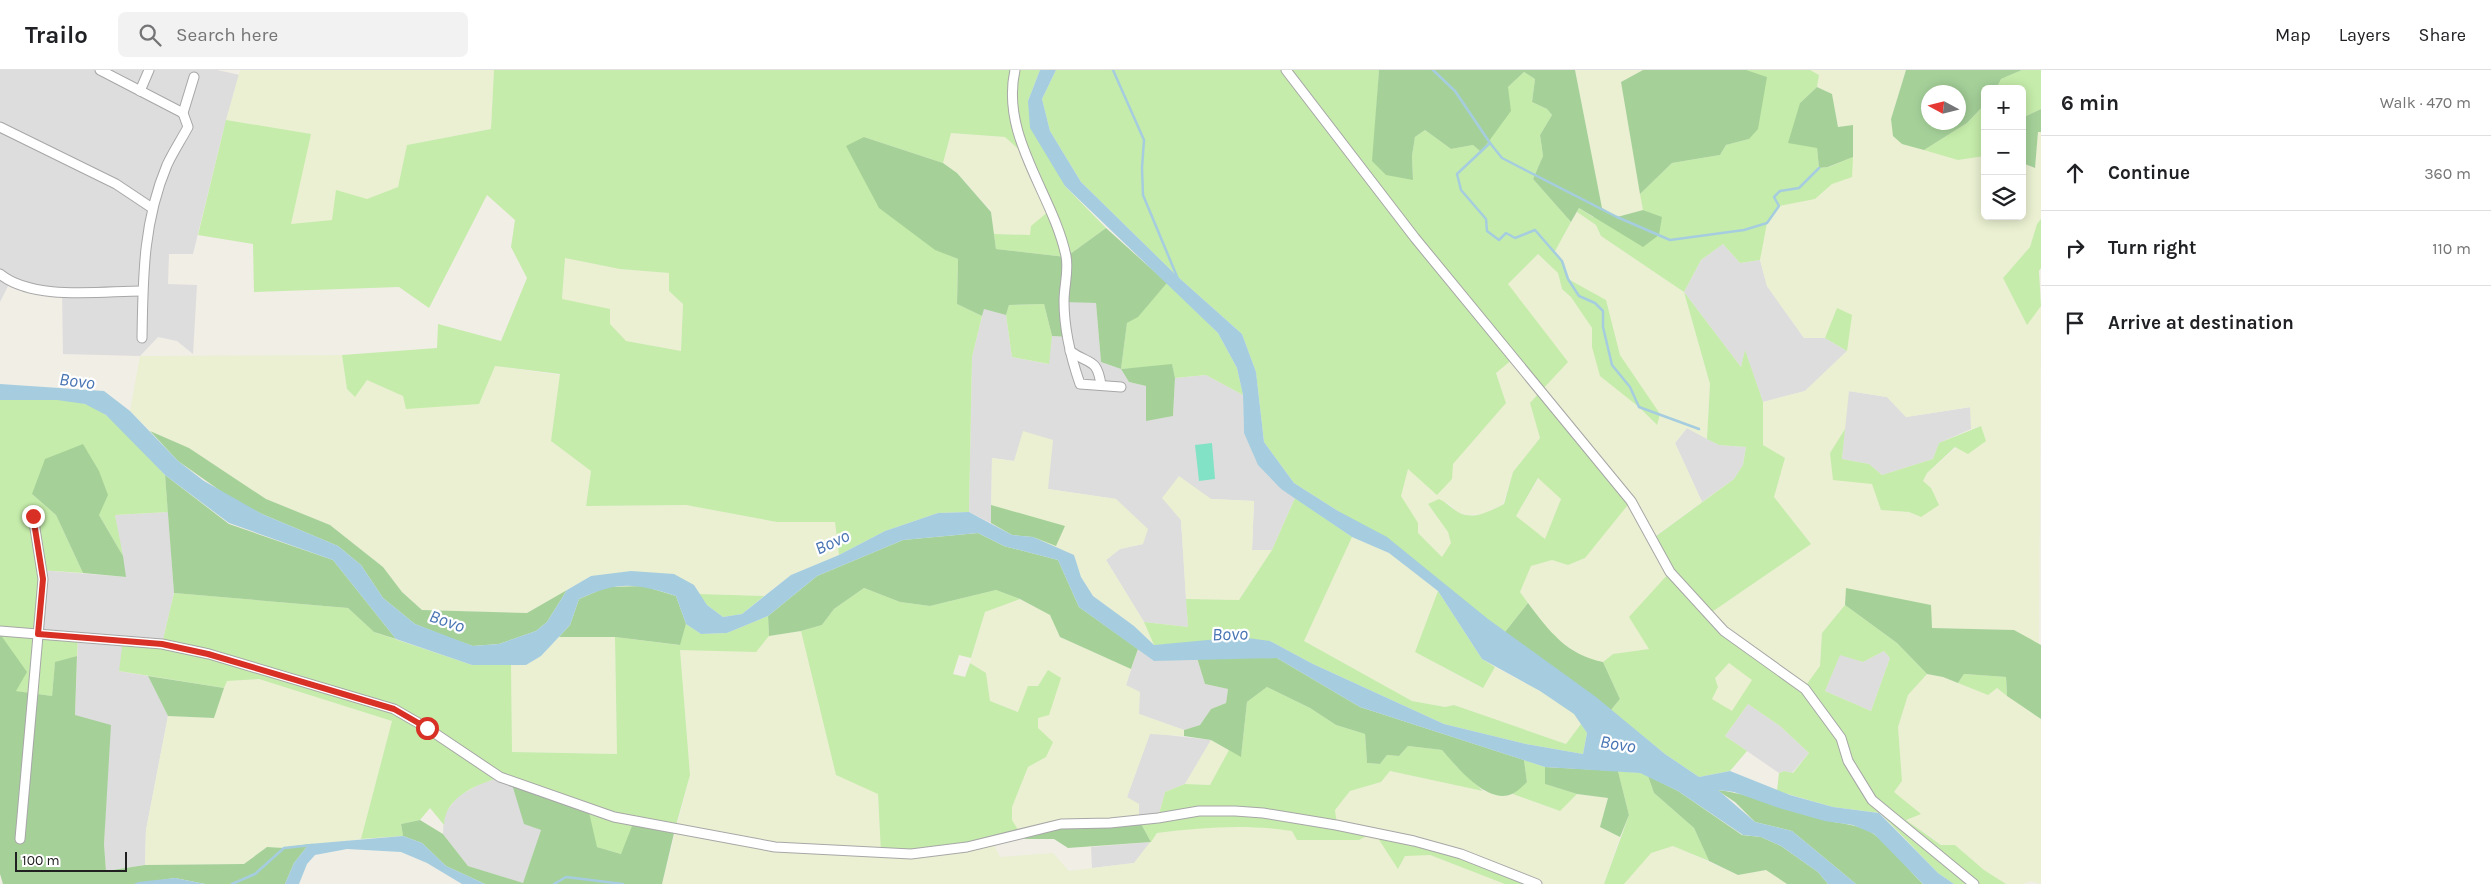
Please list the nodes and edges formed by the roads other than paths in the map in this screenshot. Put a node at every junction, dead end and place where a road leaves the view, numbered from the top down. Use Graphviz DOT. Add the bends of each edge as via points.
graph roads {
  1 [pos="100,70"];
  2 [pos="149,70"];
  3 [pos="1014,70"];
  4 [pos="1286,70"];
  5 [pos="194,77"];
  6 [pos="140,91"];
  7 [pos="183,113"];
  8 [pos="0,127"];
  9 [pos="152,208"];
  10 [pos="0,274"];
  11 [pos="142,292"];
  12 [pos="142,338"];
  13 [pos="1070,351"];
  14 [pos="1101,385"];
  15 [pos="1121,387"];
  16 [pos="33,516"];
  17 [pos="0,630"];
  18 [pos="38,634"];
  19 [pos="20,839"];
  20 [pos="1537,884"];
  21 [pos="1974,884"];
  1 -- 6 [label="street"];
  2 -- 6 [label="street"];
  3 -- 13 [label="street" via="1011,98 1017,125 1066,257 1064,301"];
  4 -- 21 [label="street" via="1415,238 1631,501 1670,572 1724,631 1805,688 1841,738 1848,761 1872,800"];
  5 -- 7 [label="street"];
  6 -- 7 [label="street"];
  7 -- 9 [label="street" via="188,127 168,163"];
  8 -- 9 [label="street" via="116,184"];
  9 -- 11 [label="street" via="145,245"];
  10 -- 11 [label="street" via="10,282 40,292"];
  11 -- 12 [label="street"];
  13 -- 14 [label="street" via="1098,369"];
  13 -- 14 [label="street" via="1080,384"];
  14 -- 15 [label="street"];
  16 -- 18 [label="street" via="43,579"];
  17 -- 18 [label="street"];
  18 -- 19 [label="street"];
  18 -- 20 [label="street" via="162,644 261,668 394,709 500,777 614,817 776,847 911,854 967,847 1061,824 1110,823 1199,811 1235,811 1311,820 1398,837 1461,854"];
}
